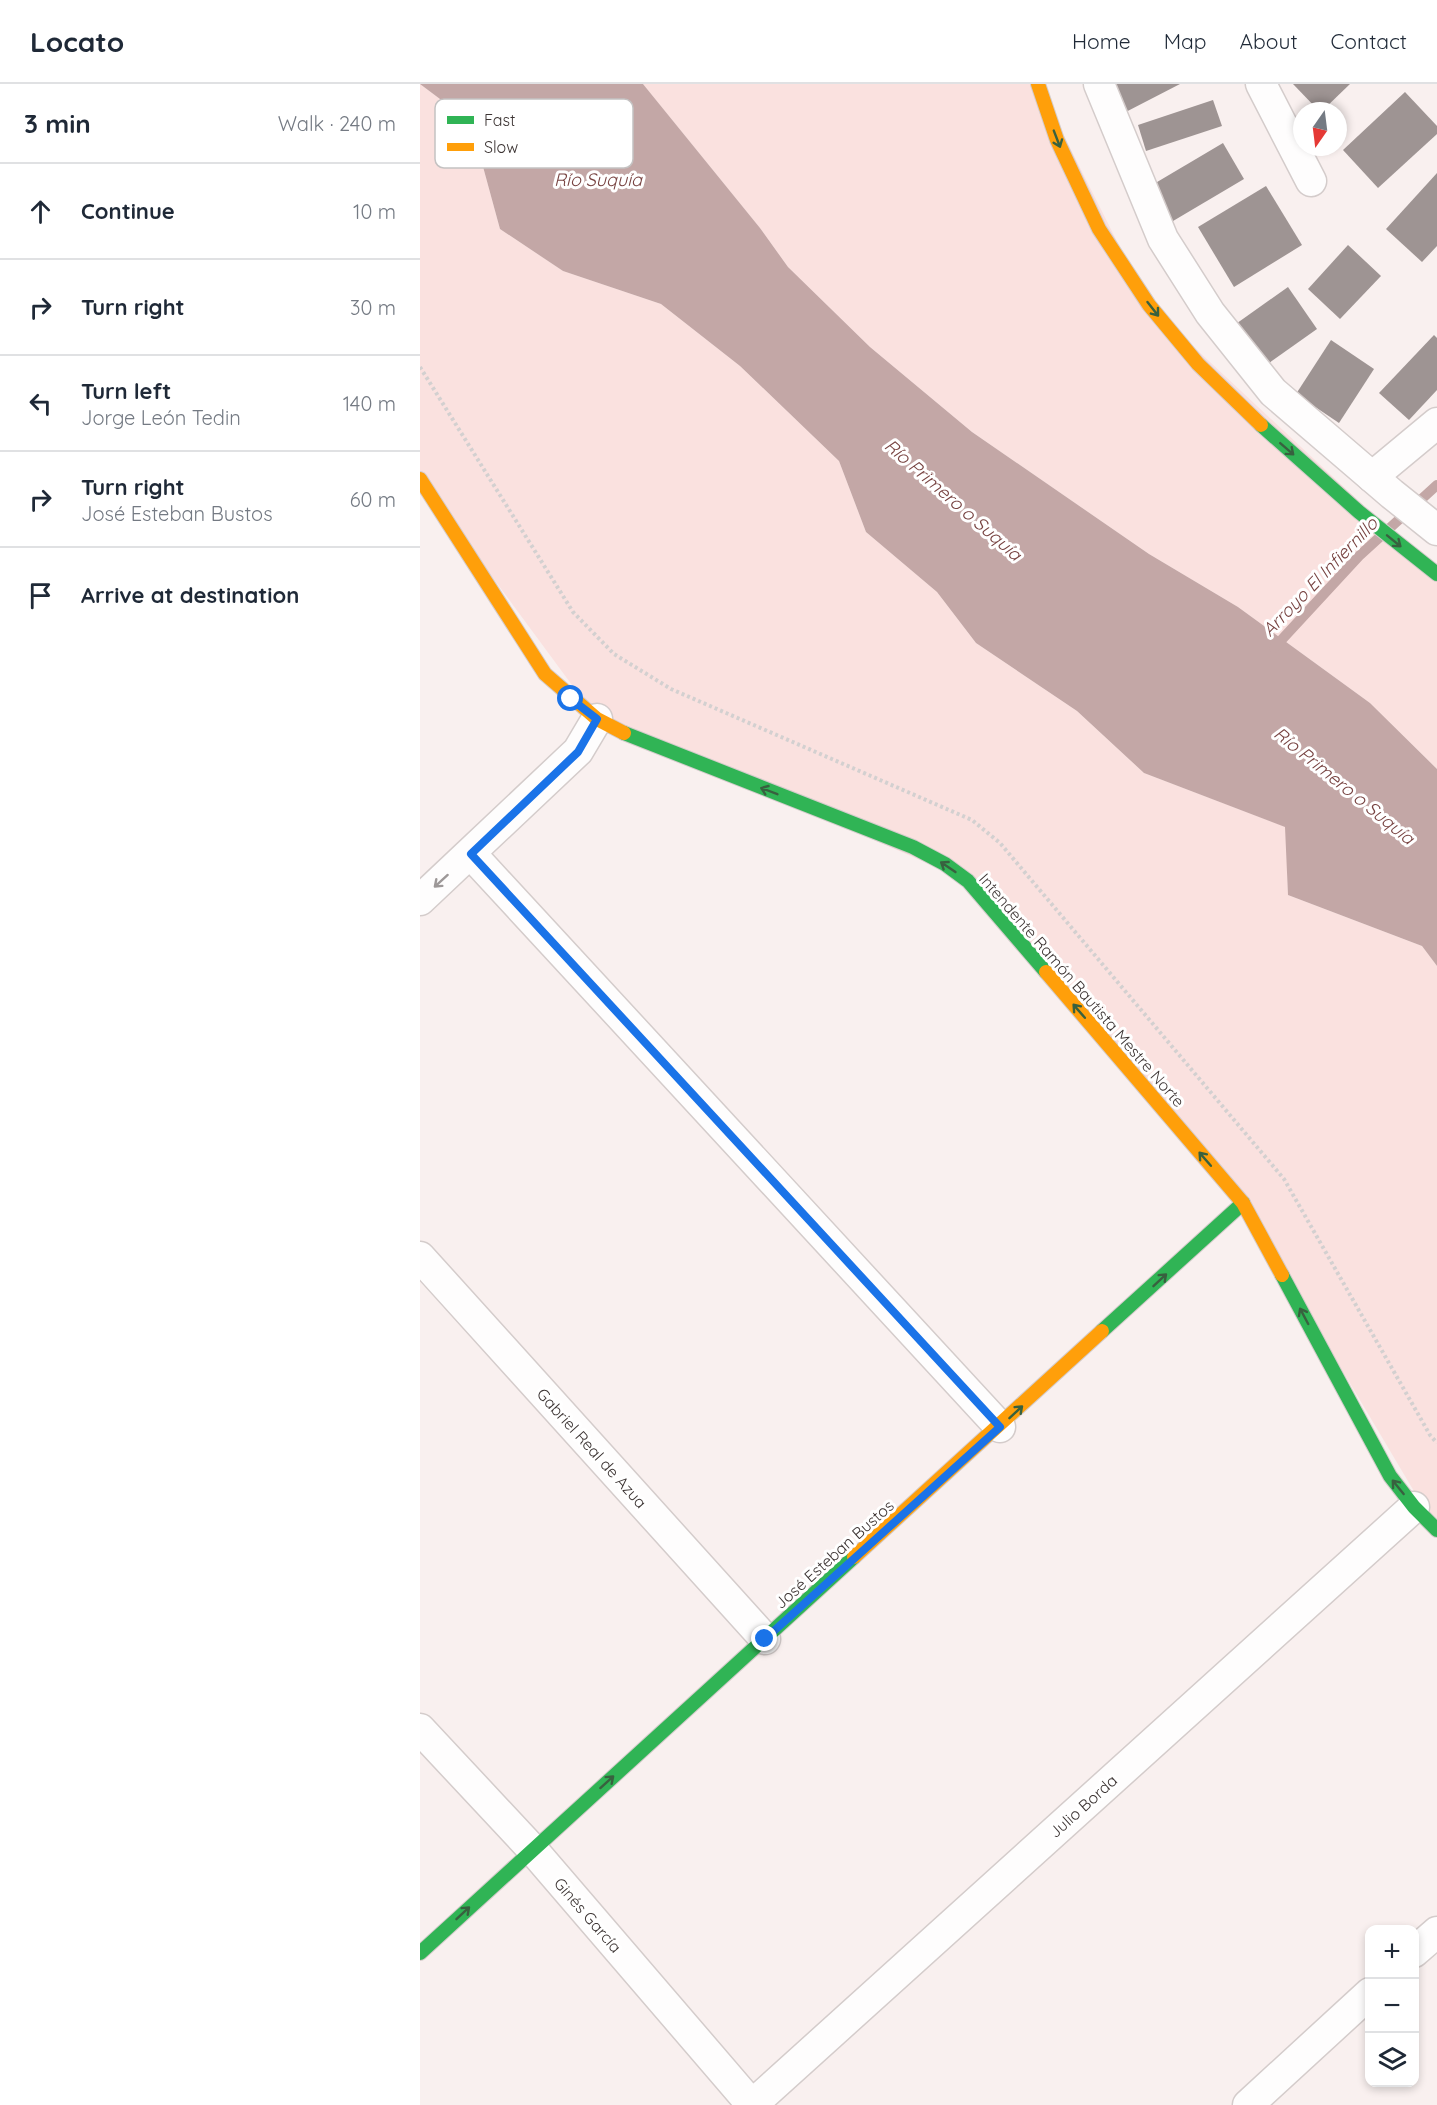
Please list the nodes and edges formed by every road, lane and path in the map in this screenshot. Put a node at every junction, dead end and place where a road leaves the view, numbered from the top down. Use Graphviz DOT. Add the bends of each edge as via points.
graph roads {
  1 [pos="1038,84"];
  2 [pos="1099,84"];
  3 [pos="1261,84"];
  4 [pos="1311,181"];
  5 [pos="1437,423"];
  6 [pos="420,479"];
  7 [pos="1382,486"];
  8 [pos="1437,530"];
  9 [pos="1433,572"];
  10 [pos="597,719"];
  11 [pos="471,854"];
  12 [pos="420,900"];
  13 [pos="1244,1203"];
  14 [pos="420,1257"];
  15 [pos="1000,1427"];
  16 [pos="1414,1507"];
  17 [pos="1437,1530"];
  18 [pos="765,1639"];
  19 [pos="420,1729"];
  20 [pos="533,1850"];
  21 [pos="1437,1932"];
  22 [pos="1419,1948"];
  23 [pos="420,1953"];
  24 [pos="1365,1998"];
  25 [pos="752,2105"];
  26 [pos="1248,2105"];
  1 -- 9 [label="main road, one-way" via="1057,140 1099,229 1149,305 1198,364 1272,436"];
  2 -- 7 [label="street" via="1163,240 1210,313 1273,392"];
  3 -- 4 [label="street"];
  5 -- 7 [label="street"];
  6 -- 10 [label="main road, Intendente Ramón Bautista Mestre Norte" via="545,674"];
  7 -- 8 [label="street"];
  10 -- 11 [label="street" via="578,752"];
  13 -- 10 [label="main road, Intendente Ramón Bautista Mestre Norte, one-way" via="960,875 913,847 636,739"];
  11 -- 12 [label="street, one-way"];
  11 -- 15 [label="street"];
  15 -- 13 [label="main road, José Esteban Bustos, one-way"];
  16 -- 13 [label="main road, Intendente Ramón Bautista Mestre Norte, one-way" via="1390,1476"];
  14 -- 18 [label="street, Gabriel Real de Azua"];
  15 -- 18 [label="main road, José Esteban Bustos"];
  16 -- 17 [label="main road, Intendente Ramón Bautista Mestre Norte"];
  16 -- 25 [label="street, Julio Borda"];
  20 -- 18 [label="main road, José Esteban Bustos, one-way"];
  19 -- 20 [label="street, Ginés García"];
  23 -- 20 [label="main road, José Esteban Bustos, one-way"];
  20 -- 25 [label="street, Ginés García"];
  21 -- 22 [label="street"];
  24 -- 26 [label="street"];
}
